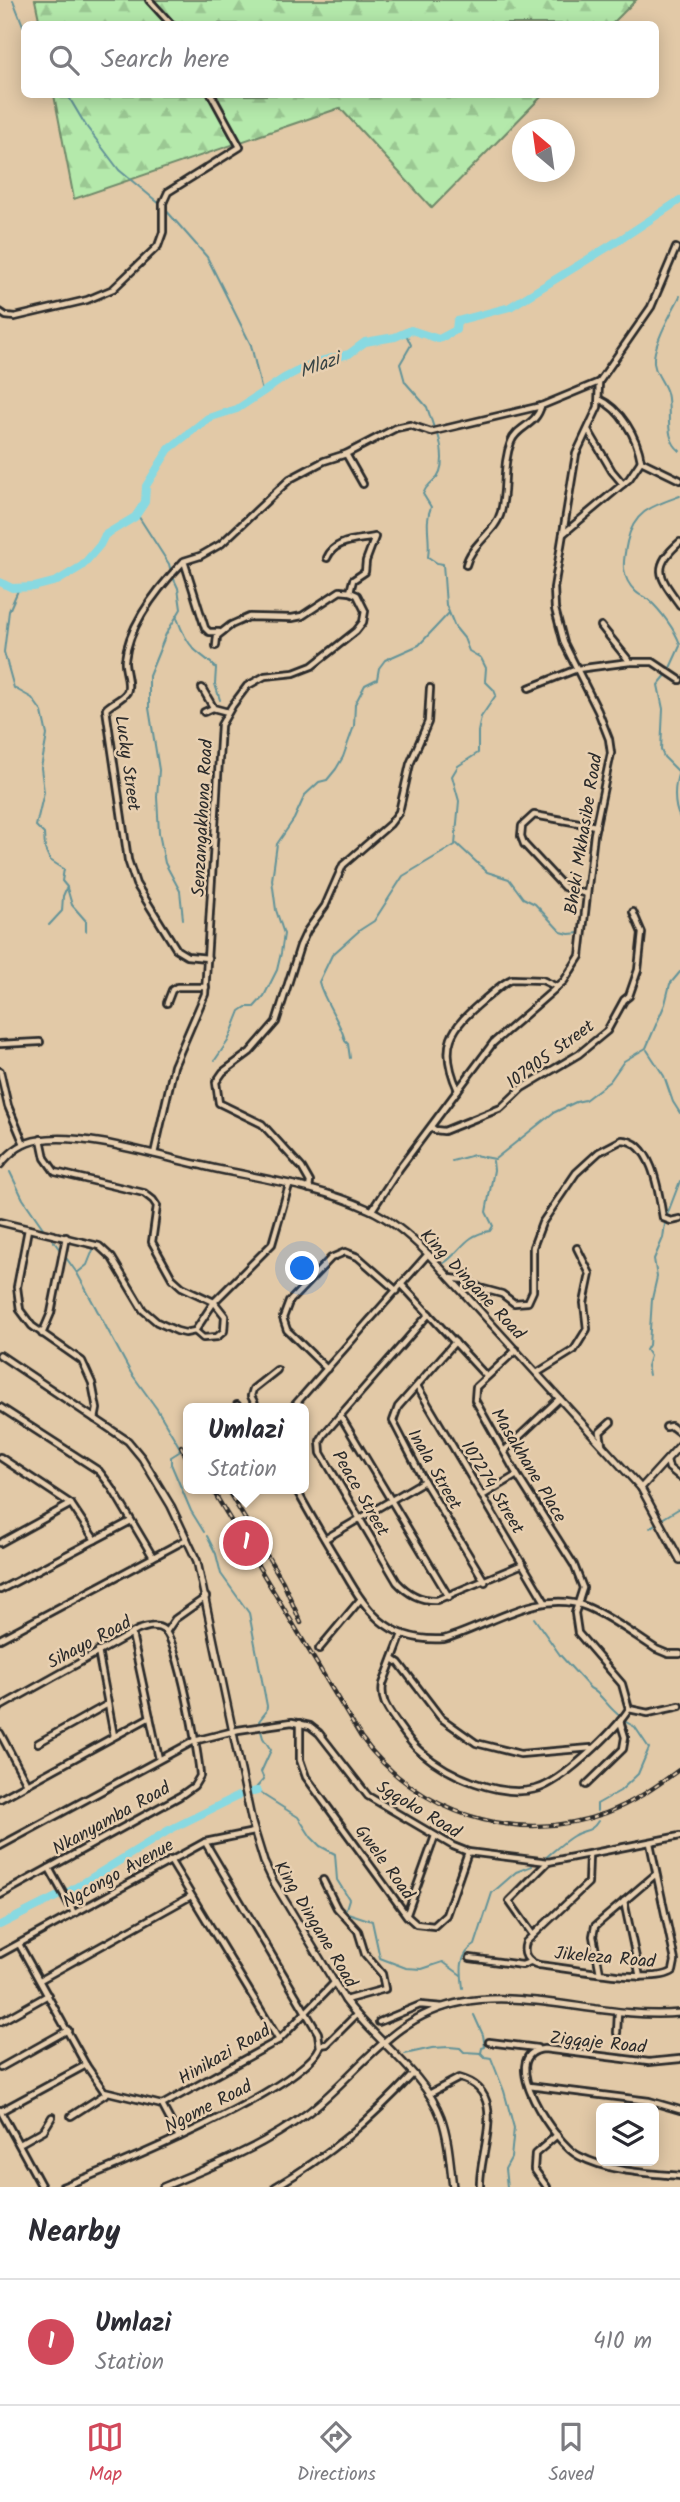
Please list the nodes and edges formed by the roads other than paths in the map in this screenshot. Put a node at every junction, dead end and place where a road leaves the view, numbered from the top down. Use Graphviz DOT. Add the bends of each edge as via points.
graph roads {
  1 [pos="149,0"];
  2 [pos="168,21"];
  3 [pos="213,98"];
  4 [pos="676,248"];
  5 [pos="0,312"];
  6 [pos="599,382"];
  7 [pos="599,398"];
  8 [pos="541,406"];
  9 [pos="587,429"];
  10 [pos="346,454"];
  11 [pos="641,461"];
  12 [pos="680,480"];
  13 [pos="363,484"];
  14 [pos="623,484"];
  15 [pos="563,534"];
  16 [pos="680,542"];
  17 [pos="327,558"];
  18 [pos="183,562"];
  19 [pos="466,565"];
  20 [pos="350,592"];
  21 [pos="680,605"];
  22 [pos="601,626"];
  23 [pos="220,632"];
  24 [pos="216,646"];
  25 [pos="630,662"];
  26 [pos="578,669"];
  27 [pos="680,680"];
  28 [pos="202,688"];
  29 [pos="430,688"];
  30 [pos="529,688"];
  31 [pos="213,708"];
  32 [pos="204,712"];
  33 [pos="228,712"];
  34 [pos="596,826"];
  35 [pos="587,894"];
  36 [pos="633,912"];
  37 [pos="208,958"];
  38 [pos="206,987"];
  39 [pos="557,987"];
  40 [pos="167,1003"];
  41 [pos="40,1042"];
  42 [pos="0,1044"];
  43 [pos="0,1070"];
  44 [pos="458,1090"];
  45 [pos="431,1127"];
  46 [pos="41,1139"];
  47 [pos="24,1144"];
  48 [pos="153,1155"];
  49 [pos="0,1166"];
  50 [pos="289,1185"];
  51 [pos="309,1189"];
  52 [pos="372,1210"];
  53 [pos="680,1219"];
  54 [pos="0,1222"];
  55 [pos="29,1229"];
  56 [pos="66,1237"];
  57 [pos="578,1248"];
  58 [pos="428,1254"];
  59 [pos="450,1278"];
  60 [pos="402,1285"];
  61 [pos="397,1291"];
  62 [pos="214,1302"];
  63 [pos="429,1314"];
  64 [pos="195,1331"];
  65 [pos="42,1334"];
  66 [pos="455,1342"];
  67 [pos="516,1350"];
  68 [pos="0,1355"];
  69 [pos="327,1369"];
  70 [pos="277,1370"];
  71 [pos="537,1373"];
  72 [pos="486,1376"];
  73 [pos="417,1386"];
  74 [pos="559,1399"];
  75 [pos="254,1403"];
  76 [pos="296,1403"];
  77 [pos="0,1407"];
  78 [pos="340,1415"];
  79 [pos="95,1419"];
  80 [pos="611,1422"];
  81 [pos="666,1427"];
  82 [pos="680,1433"];
  83 [pos="602,1445"];
  84 [pos="680,1445"];
  85 [pos="504,1451"];
  86 [pos="0,1457"];
  87 [pos="667,1460"];
  88 [pos="517,1475"];
  89 [pos="680,1476"];
  90 [pos="424,1481"];
  91 [pos="641,1488"];
  92 [pos="299,1494"];
  93 [pos="482,1496"];
  94 [pos="392,1500"];
  95 [pos="71,1504"];
  96 [pos="359,1519"];
  97 [pos="131,1521"];
  98 [pos="187,1539"];
  99 [pos="325,1539"];
  100 [pos="95,1540"];
  101 [pos="0,1543"];
  102 [pos="153,1557"];
  103 [pos="680,1560"];
  104 [pos="523,1564"];
  105 [pos="485,1582"];
  106 [pos="0,1590"];
  107 [pos="206,1597"];
  108 [pos="449,1597"];
  109 [pos="360,1600"];
  110 [pos="545,1602"];
  111 [pos="578,1604"];
  112 [pos="166,1632"];
  113 [pos="132,1634"];
  114 [pos="402,1634"];
  115 [pos="0,1639"];
  116 [pos="318,1649"];
  117 [pos="98,1651"];
  118 [pos="680,1654"];
  119 [pos="393,1659"];
  120 [pos="108,1704"];
  121 [pos="680,1706"];
  122 [pos="0,1707"];
  123 [pos="629,1709"];
  124 [pos="150,1717"];
  125 [pos="620,1721"];
  126 [pos="300,1723"];
  127 [pos="233,1731"];
  128 [pos="0,1733"];
  129 [pos="114,1735"];
  130 [pos="194,1741"];
  131 [pos="37,1743"];
  132 [pos="593,1748"];
  133 [pos="159,1760"];
  134 [pos="27,1784"];
  135 [pos="586,1785"];
  136 [pos="0,1799"];
  137 [pos="254,1832"];
  138 [pos="435,1836"];
  139 [pos="680,1836"];
  140 [pos="205,1842"];
  141 [pos="650,1843"];
  142 [pos="0,1846"];
  143 [pos="468,1852"];
  144 [pos="589,1855"];
  145 [pos="170,1860"];
  146 [pos="548,1862"];
  147 [pos="49,1868"];
  148 [pos="656,1874"];
  149 [pos="323,1880"];
  150 [pos="0,1895"];
  151 [pos="191,1896"];
  152 [pos="624,1901"];
  153 [pos="74,1913"];
  154 [pos="407,1916"];
  155 [pos="533,1935"];
  156 [pos="19,1944"];
  157 [pos="0,1954"];
  158 [pos="470,1958"];
  159 [pos="530,1962"];
  160 [pos="600,1973"];
  161 [pos="640,1977"];
  162 [pos="40,1980"];
  163 [pos="334,1983"];
  164 [pos="48,1995"];
  165 [pos="345,2000"];
  166 [pos="444,2007"];
  167 [pos="306,2012"];
  168 [pos="618,2012"];
  169 [pos="680,2013"];
  170 [pos="356,2015"];
  171 [pos="0,2022"];
  172 [pos="379,2022"];
  173 [pos="68,2030"];
  174 [pos="617,2033"];
  175 [pos="279,2040"];
  176 [pos="381,2042"];
  177 [pos="489,2042"];
  178 [pos="320,2045"];
  179 [pos="544,2049"];
  180 [pos="680,2059"];
  181 [pos="86,2065"];
  182 [pos="0,2068"];
  183 [pos="413,2074"];
  184 [pos="528,2086"];
  185 [pos="108,2093"];
  186 [pos="429,2094"];
  187 [pos="649,2101"];
  188 [pos="162,2105"];
  189 [pos="0,2110"];
  190 [pos="680,2110"];
  191 [pos="72,2116"];
  192 [pos="52,2117"];
  193 [pos="557,2135"];
  194 [pos="179,2137"];
  195 [pos="19,2144"];
  196 [pos="596,2161"];
  197 [pos="610,2166"];
  198 [pos="680,2176"];
  199 [pos="42,2187"];
  200 [pos="62,2187"];
  201 [pos="163,2187"];
  202 [pos="275,2187"];
  203 [pos="453,2187"];
  204 [pos="480,2187"];
  205 [pos="547,2187"];
  1 -- 2 [label="street"];
  3 -- 5 [label="street" via="240,147 167,192 158,246 113,289 96,297 15,317"];
  4 -- 6 [label="street" via="651,307"];
  6 -- 7 [label="street"];
  6 -- 8 [label="street"];
  7 -- 9 [label="street, Bheki Mkhasibe Road"];
  7 -- 11 [label="street" via="620,414"];
  8 -- 10 [label="street" via="431,432 404,426"];
  8 -- 19 [label="street" via="535,420 511,440 501,514"];
  9 -- 14 [label="street"];
  9 -- 15 [label="street, Bheki Mkhasibe Road" via="576,454"];
  10 -- 13 [label="street"];
  10 -- 18 [label="street" via="290,479 221,544"];
  11 -- 12 [label="street"];
  11 -- 14 [label="street"];
  14 -- 15 [label="street"];
  15 -- 26 [label="street, Bheki Mkhasibe Road" via="554,600 564,643"];
  16 -- 21 [label="street" via="663,557 661,569"];
  17 -- 20 [label="street" via="340,544 375,537 365,572 353,580"];
  18 -- 23 [label="street" via="205,628"];
  18 -- 37 [label="street, Lucky Street" via="156,590 136,628 125,657 128,690 106,709 132,877 177,950"];
  20 -- 23 [label="street" via="336,593 302,616 249,617"];
  20 -- 33 [label="street, Senzangakhona Road" via="360,598 365,611 356,631 304,670 253,682"];
  22 -- 25 [label="street"];
  23 -- 24 [label="street"];
  25 -- 26 [label="street"];
  25 -- 27 [label="street" via="653,662"];
  26 -- 30 [label="street"];
  26 -- 34 [label="street, Bheki Mkhasibe Road" via="611,747"];
  28 -- 31 [label="street"];
  29 -- 51 [label="street" via="428,722 410,764 396,817 343,865 306,931 276,1022 250,1052 219,1076 216,1088 219,1103 262,1124 302,1168"];
  31 -- 32 [label="street"];
  31 -- 33 [label="street"];
  33 -- 37 [label="street, Senzangakhona Road" via="219,736"];
  34 -- 35 [label="street, Bheki Mkhasibe Road"];
  34 -- 35 [label="street" via="534,815 523,822 521,830 524,844 564,887"];
  35 -- 39 [label="street, Bheki Mkhasibe Road" via="580,956"];
  36 -- 45 [label="street, 107905 Street" via="642,933 637,976 607,1031 579,1055 522,1088 498,1110 444,1131"];
  37 -- 38 [label="street, Senzangakhona Road"];
  38 -- 40 [label="street" via="177,987"];
  38 -- 48 [label="street, Senzangakhona Road" via="174,1066"];
  39 -- 44 [label="street, Bheki Mkhasibe Road" via="494,1044"];
  39 -- 44 [label="street" via="542,980 512,979 464,1018 448,1046"];
  41 -- 42 [label="street"];
  43 -- 47 [label="street"];
  44 -- 45 [label="street, Bheki Mkhasibe Road"];
  45 -- 52 [label="street, Bheki Mkhasibe Road"];
  46 -- 47 [label="street, King Dingane Road"];
  46 -- 48 [label="street, King Dingane Road" via="98,1143"];
  46 -- 62 [label="street" via="48,1165 55,1172 144,1193 153,1200 157,1210 151,1237 154,1248 177,1284"];
  47 -- 49 [label="street, King Dingane Road"];
  48 -- 50 [label="street, King Dingane Road"];
  50 -- 51 [label="street, King Dingane Road"];
  50 -- 62 [label="street" via="272,1244"];
  51 -- 52 [label="street, King Dingane Road"];
  52 -- 58 [label="street, King Dingane Road"];
  53 -- 59 [label="street" via="671,1222 663,1218 645,1154 637,1144 622,1140 602,1150 576,1173 542,1223 533,1247 533,1291 528,1302 514,1303 502,1294"];
  54 -- 55 [label="street"];
  55 -- 56 [label="street"];
  55 -- 65 [label="street" via="16,1296 23,1316"];
  56 -- 64 [label="street" via="107,1251 149,1317 177,1331"];
  56 -- 65 [label="street" via="51,1313"];
  57 -- 71 [label="street" via="589,1270 584,1303 587,1329 574,1350"];
  58 -- 59 [label="street, King Dingane Road"];
  58 -- 60 [label="street"];
  59 -- 67 [label="street, King Dingane Road"];
  60 -- 61 [label="street"];
  60 -- 63 [label="street"];
  61 -- 69 [label="street"];
  61 -- 69 [label="street" via="358,1257 345,1252 331,1258 289,1302 285,1326"];
  62 -- 64 [label="street"];
  62 -- 64 [label="street" via="225,1316 225,1331 205,1338"];
  63 -- 66 [label="street"];
  63 -- 78 [label="street, Peace Street"];
  65 -- 79 [label="street" via="76,1356 87,1369 97,1406"];
  66 -- 72 [label="street"];
  66 -- 73 [label="street, Inala Street"];
  67 -- 71 [label="street, King Dingane Road"];
  67 -- 72 [label="street"];
  68 -- 79 [label="street, King Dingane Road"];
  69 -- 76 [label="street"];
  70 -- 75 [label="street" via="253,1389"];
  71 -- 74 [label="street, King Dingane Road"];
  72 -- 85 [label="street, Masakhane Place" via="476,1387 476,1405"];
  73 -- 90 [label="street, Inala Street" via="398,1406 393,1421"];
  73 -- 93 [label="street, 107274 Street"];
  74 -- 83 [label="street, King Dingane Road"];
  74 -- 85 [label="street"];
  77 -- 97 [label="street" via="99,1471"];
  78 -- 94 [label="street"];
  78 -- 96 [label="street, Peace Street" via="324,1434 320,1450"];
  79 -- 98 [label="street, King Dingane Road" via="136,1449"];
  80 -- 83 [label="street" via="600,1432"];
  81 -- 82 [label="street"];
  83 -- 91 [label="street, King Dingane Road"];
  84 -- 87 [label="street"];
  85 -- 88 [label="street, Masakhane Place"];
  86 -- 95 [label="street"];
  87 -- 89 [label="street"];
  87 -- 91 [label="street"];
  88 -- 93 [label="street"];
  88 -- 111 [label="street, Masakhane Place" via="574,1565 583,1588"];
  90 -- 94 [label="street"];
  90 -- 105 [label="street, Inala Street"];
  91 -- 103 [label="street, King Dingane Road"];
  92 -- 99 [label="street"];
  93 -- 104 [label="street, 107274 Street"];
  94 -- 96 [label="street"];
  94 -- 108 [label="street"];
  95 -- 100 [label="street"];
  95 -- 101 [label="street"];
  96 -- 99 [label="street"];
  96 -- 108 [label="street, Peace Street" via="403,1589 425,1600"];
  97 -- 100 [label="street"];
  97 -- 102 [label="street"];
  98 -- 102 [label="street"];
  98 -- 107 [label="street, King Dingane Road"];
  99 -- 109 [label="street"];
  100 -- 106 [label="street"];
  102 -- 115 [label="street"];
  104 -- 105 [label="street, Peace Street"];
  104 -- 110 [label="street, 107274 Street"];
  105 -- 108 [label="street, Peace Street"];
  107 -- 112 [label="street" via="175,1619"];
  107 -- 127 [label="street, King Dingane Road"];
  109 -- 114 [label="street" via="377,1620"];
  109 -- 116 [label="street"];
  110 -- 111 [label="street"];
  110 -- 114 [label="street" via="444,1639"];
  111 -- 118 [label="street" via="656,1649"];
  111 -- 123 [label="street, Masakhane Place" via="578,1633 622,1684"];
  112 -- 113 [label="street, Sihayo Road" via="155,1626"];
  112 -- 130 [label="street" via="179,1664"];
  113 -- 117 [label="street, Sihayo Road"];
  113 -- 124 [label="street"];
  114 -- 119 [label="street"];
  117 -- 120 [label="street"];
  117 -- 122 [label="street, Sihayo Road"];
  119 -- 132 [label="street" via="440,1718 476,1743 520,1754"];
  119 -- 132 [label="street" via="382,1693 384,1704 415,1747 464,1779 511,1791 537,1789 561,1776"];
  120 -- 129 [label="street"];
  120 -- 131 [label="street"];
  121 -- 123 [label="street" via="648,1713"];
  123 -- 125 [label="street"];
  124 -- 129 [label="street"];
  124 -- 133 [label="street"];
  125 -- 132 [label="street"];
  125 -- 135 [label="street" via="623,1749"];
  126 -- 127 [label="street"];
  126 -- 138 [label="street, Sgqoko Road" via="315,1729 368,1796"];
  126 -- 154 [label="street, Gwele Road" via="300,1760 306,1777"];
  127 -- 130 [label="street"];
  127 -- 137 [label="street, King Dingane Road"];
  128 -- 134 [label="street"];
  129 -- 134 [label="street"];
  130 -- 133 [label="street"];
  130 -- 147 [label="street, Nkanyamba Road" via="200,1776 194,1786"];
  133 -- 142 [label="street"];
  134 -- 136 [label="street"];
  137 -- 140 [label="street, Ngcongo Avenue"];
  137 -- 163 [label="street, King Dingane Road" via="273,1881"];
  138 -- 143 [label="street, Sgqoko Road"];
  138 -- 154 [label="street"];
  139 -- 141 [label="street, Sgqoko Road"];
  140 -- 145 [label="street, Ngcongo Avenue"];
  140 -- 167 [label="street"];
  141 -- 144 [label="street, Sgqoko Road"];
  141 -- 148 [label="street, Jikeleza Road"];
  143 -- 146 [label="street, Sgqoko Road"];
  143 -- 154 [label="street, Gwele Road" via="446,1915 434,1926 421,1926"];
  144 -- 146 [label="street, Sgqoko Road"];
  144 -- 155 [label="street, Jikeleza Road" via="590,1877 584,1888"];
  145 -- 151 [label="street"];
  145 -- 153 [label="street, Ngcongo Avenue"];
  146 -- 155 [label="street" via="509,1901"];
  147 -- 150 [label="street, Nkanyamba Road"];
  147 -- 153 [label="street"];
  148 -- 152 [label="street"];
  148 -- 161 [label="street, Jikeleza Road" via="675,1966 663,1976"];
  149 -- 165 [label="street" via="337,1908 358,1931 365,1954 382,1974 384,1989"];
  151 -- 162 [label="street"];
  151 -- 175 [label="street"];
  152 -- 160 [label="street" via="593,1931"];
  152 -- 161 [label="street"];
  153 -- 156 [label="street, Ngcongo Avenue"];
  155 -- 159 [label="street, Jikeleza Road" via="524,1948"];
  156 -- 157 [label="street, Ngcongo Avenue"];
  156 -- 162 [label="street"];
  158 -- 159 [label="street, Jikeleza Road" via="522,1965"];
  159 -- 160 [label="street, Jikeleza Road"];
  160 -- 161 [label="street, Jikeleza Road"];
  162 -- 164 [label="street"];
  163 -- 165 [label="street, King Dingane Road"];
  163 -- 167 [label="street, Hinikazi Road"];
  164 -- 171 [label="street"];
  164 -- 173 [label="street"];
  165 -- 170 [label="street, King Dingane Road"];
  166 -- 168 [label="street" via="493,1999"];
  166 -- 172 [label="street" via="420,2005"];
  166 -- 176 [label="street"];
  167 -- 175 [label="street, Hinikazi Road"];
  167 -- 178 [label="street"];
  168 -- 169 [label="street"];
  168 -- 174 [label="street"];
  170 -- 176 [label="street, King Dingane Road"];
  170 -- 178 [label="street, Ngome Road" via="327,2044"];
  173 -- 181 [label="street"];
  173 -- 182 [label="street"];
  175 -- 188 [label="street, Hinikazi Road"];
  176 -- 183 [label="street, King Dingane Road"];
  176 -- 201 [label="street" via="327,2097 287,2128 237,2156"];
  177 -- 179 [label="street"];
  178 -- 194 [label="street, Ngome Road" via="316,2056 285,2081"];
  179 -- 180 [label="street, Zigqaje Road" via="649,2062"];
  179 -- 184 [label="street, Zigqaje Road" via="532,2052 525,2062"];
  181 -- 185 [label="street"];
  181 -- 189 [label="street"];
  183 -- 186 [label="street, King Dingane Road"];
  183 -- 202 [label="street" via="346,2140"];
  184 -- 187 [label="street"];
  184 -- 193 [label="street"];
  185 -- 188 [label="street"];
  185 -- 191 [label="street"];
  186 -- 203 [label="street, King Dingane Road" via="446,2132"];
  186 -- 204 [label="street" via="459,2078 474,2084 485,2098 489,2117"];
  187 -- 190 [label="street"];
  188 -- 194 [label="street"];
  189 -- 195 [label="street"];
  192 -- 195 [label="street" via="44,2130"];
  193 -- 196 [label="street" via="575,2155"];
  193 -- 205 [label="street" via="535,2154 534,2169"];
  194 -- 200 [label="street, Ngome Road"];
  195 -- 199 [label="street"];
  197 -- 198 [label="street"];
}
